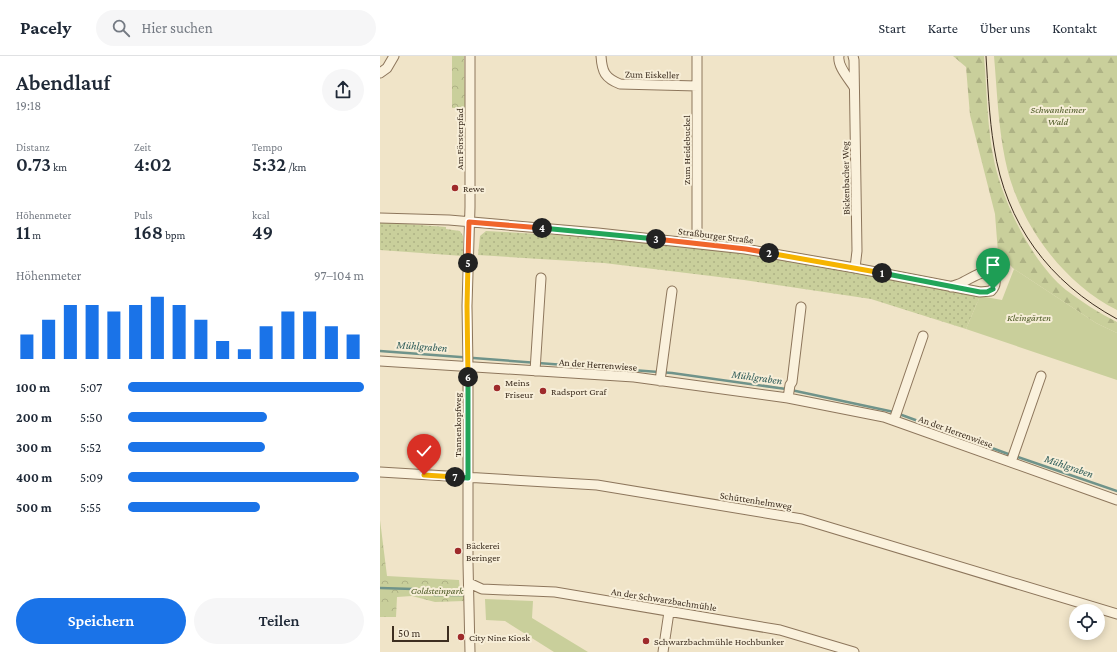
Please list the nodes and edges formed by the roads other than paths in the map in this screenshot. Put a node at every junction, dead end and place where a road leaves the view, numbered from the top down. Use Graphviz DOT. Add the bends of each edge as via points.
graph roads {
  1 [pos="394,56"];
  2 [pos="470,56"];
  3 [pos="601,56"];
  4 [pos="698,56"];
  5 [pos="839,56"];
  6 [pos="853,56"];
  7 [pos="380,72"];
  8 [pos="697,86"];
  9 [pos="855,88"];
  10 [pos="380,218"];
  11 [pos="469,222"];
  12 [pos="697,243"];
  13 [pos="854,268"];
  14 [pos="541,278"];
  15 [pos="951,287"];
  16 [pos="672,291"];
  17 [pos="801,307"];
  18 [pos="923,336"];
  19 [pos="380,361"];
  20 [pos="536,366"];
  21 [pos="468,367"];
  22 [pos="661,376"];
  23 [pos="1041,376"];
  24 [pos="789,392"];
  25 [pos="895,415"];
  26 [pos="1012,460"];
  27 [pos="380,472"];
  28 [pos="468,478"];
  29 [pos="1117,500"];
  30 [pos="468,583"];
  31 [pos="669,612"];
  32 [pos="1117,614"];
  33 [pos="470,652"];
  34 [pos="663,652"];
  35 [pos="854,652"];
  1 -- 7 [label="street" via="387,68"];
  2 -- 11 [label="street, Am Försterpfad"];
  3 -- 8 [label="street, Zum Eiskeller" via="605,75 620,84"];
  4 -- 8 [label="street, Zum Heidebuckel"];
  5 -- 9 [label="street" via="838,61"];
  6 -- 9 [label="street, Bickenbacher Weg"];
  8 -- 12 [label="street, Zum Heidebuckel"];
  9 -- 13 [label="street, Bickenbacher Weg" via="857,251"];
  10 -- 11 [label="street, Straßburger Straße" via="432,218"];
  11 -- 12 [label="street, Straßburger Straße"];
  11 -- 21 [label="street, Tannenkopfweg"];
  12 -- 13 [label="street, Straßburger Straße"];
  13 -- 15 [label="street, Straßburger Straße"];
  14 -- 20 [label="street"];
  16 -- 22 [label="street"];
  17 -- 24 [label="street"];
  18 -- 25 [label="street"];
  19 -- 21 [label="street, An der Herrenwiese"];
  20 -- 21 [label="street, An der Herrenwiese"];
  20 -- 22 [label="street, An der Herrenwiese" via="634,377"];
  21 -- 28 [label="street, Tannenkopfweg"];
  22 -- 24 [label="street, An der Herrenwiese"];
  23 -- 26 [label="street"];
  24 -- 25 [label="street, An der Herrenwiese" via="884,417"];
  25 -- 26 [label="street, An der Herrenwiese"];
  26 -- 29 [label="street, An der Herrenwiese"];
  27 -- 28 [label="street, Schüttenhelmweg"];
  28 -- 30 [label="street, Tannenkopfweg"];
  28 -- 32 [label="street, Schüttenhelmweg" via="597,485 802,519"];
  30 -- 31 [label="street, An der Schwarzbachmühle" via="482,589 555,592"];
  30 -- 33 [label="street, Tannenkopfweg"];
  31 -- 34 [label="street"];
  31 -- 35 [label="street, An der Schwarzbachmühle" via="780,630"];
}
